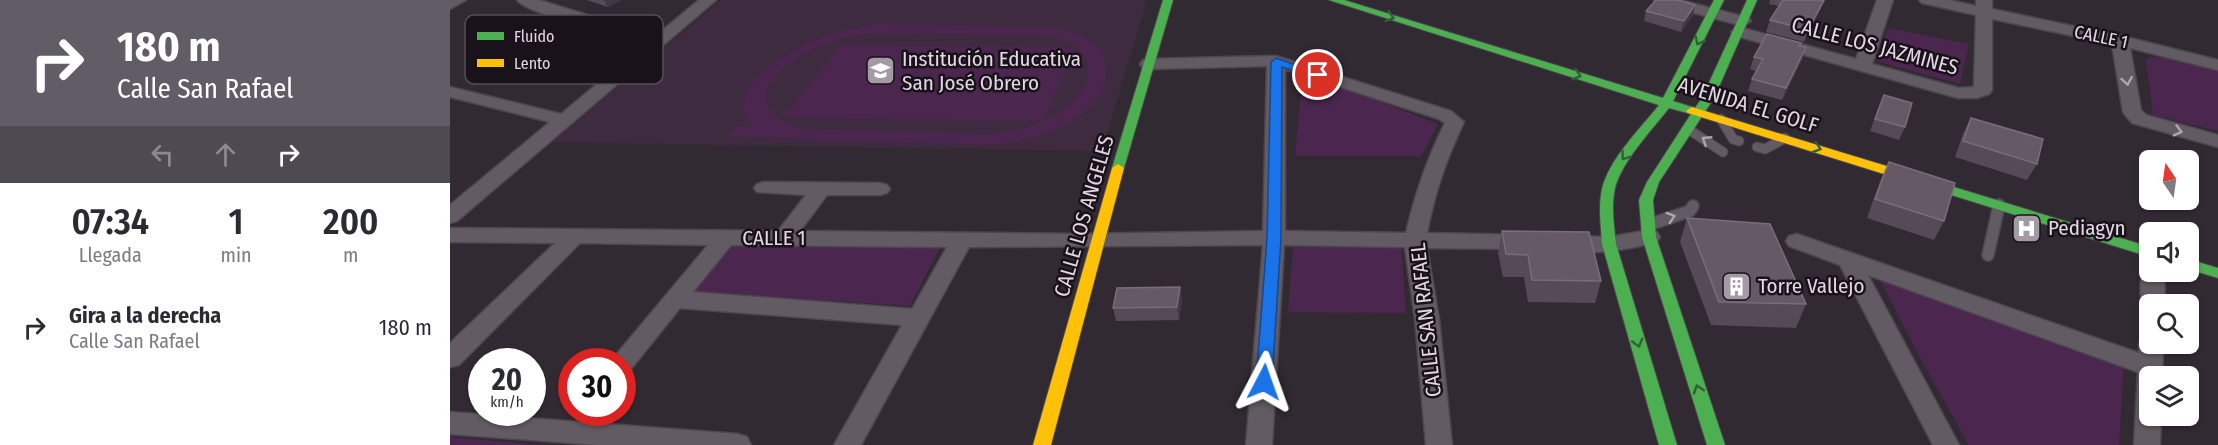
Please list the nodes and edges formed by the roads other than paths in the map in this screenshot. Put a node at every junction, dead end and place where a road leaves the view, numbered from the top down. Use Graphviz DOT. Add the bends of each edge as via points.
graph roads {
  1 [pos="458,0"];
  2 [pos="525,0"];
  3 [pos="708,0"];
  4 [pos="1168,0"];
  5 [pos="1381,0"];
  6 [pos="1662,0"];
  7 [pos="1752,0"];
  8 [pos="1885,0"];
  9 [pos="1927,0"];
  10 [pos="1343,1"];
  11 [pos="450,4"];
  12 [pos="1984,6"];
  13 [pos="1403,7"];
  14 [pos="1715,7"];
  15 [pos="566,15"];
  16 [pos="1741,27"];
  17 [pos="663,34"];
  18 [pos="666,34"];
  19 [pos="663,37"];
  20 [pos="2120,41"];
  21 [pos="1276,62"];
  22 [pos="1149,64"];
  23 [pos="2218,65"];
  24 [pos="1862,68"];
  25 [pos="1659,83"];
  26 [pos="606,84"];
  27 [pos="450,92"];
  28 [pos="1697,94"];
  29 [pos="1667,102"];
  30 [pos="1700,112"];
  31 [pos="1721,118"];
  32 [pos="563,120"];
  33 [pos="1688,129"];
  34 [pos="1785,138"];
  35 [pos="2218,141"];
  36 [pos="1757,147"];
  37 [pos="1979,181"];
  38 [pos="764,188"];
  39 [pos="821,189"];
  40 [pos="880,189"];
  41 [pos="1975,198"];
  42 [pos="1999,205"];
  43 [pos="1693,206"];
  44 [pos="450,216"];
  45 [pos="1648,231"];
  46 [pos="450,235"];
  47 [pos="573,238"];
  48 [pos="725,238"];
  49 [pos="784,238"];
  50 [pos="1274,238"];
  51 [pos="962,240"];
  52 [pos="1097,240"];
  53 [pos="1415,241"];
  54 [pos="1797,241"];
  55 [pos="1609,244"];
  56 [pos="2139,249"];
  57 [pos="1988,255"];
  58 [pos="1848,258"];
  59 [pos="2199,267"];
  60 [pos="2218,273"];
  61 [pos="676,299"];
  62 [pos="919,318"];
  63 [pos="634,348"];
  64 [pos="450,358"];
  65 [pos="2147,366"];
  66 [pos="558,421"];
  67 [pos="450,423"];
  68 [pos="603,426"];
  69 [pos="2148,426"];
  70 [pos="721,444"];
  71 [pos="847,445"];
  72 [pos="1042,445"];
  73 [pos="1260,445"];
  74 [pos="1439,445"];
  75 [pos="1668,445"];
  76 [pos="1716,445"];
  77 [pos="1946,445"];
  78 [pos="2147,445"];
  1 -- 11 [label="street"];
  2 -- 15 [label="street"];
  3 -- 18 [label="street"];
  4 -- 22 [label="main road, CALLE LOS ANGELES"];
  5 -- 13 [label="main road"];
  6 -- 14 [label="street, CALLE LOS JAZMINES"];
  7 -- 16 [label="main road"];
  8 -- 24 [label="street"];
  9 -- 12 [label="street, CALLE 1"];
  10 -- 29 [label="main road, AVENIDA EL GOLF, one-way"];
  12 -- 20 [label="street, CALLE 1"];
  12 -- 24 [label="street, CALLE LOS JAZMINES" via="1983,90 1958,93"];
  14 -- 16 [label="street, CALLE LOS JAZMINES"];
  14 -- 28 [label="main road, one-way"];
  16 -- 24 [label="street, CALLE LOS JAZMINES"];
  16 -- 28 [label="main road"];
  17 -- 18 [label="street"];
  18 -- 19 [label="street"];
  20 -- 23 [label="street, CALLE 1"];
  20 -- 35 [label="street, one-way" via="2132,112 2139,119"];
  21 -- 22 [label="street, CALLE SAN RAFAEL"];
  21 -- 50 [label="street"];
  21 -- 53 [label="street, CALLE SAN RAFAEL" via="1444,115 1455,122 1426,189"];
  22 -- 52 [label="main road, CALLE LOS ANGELES"];
  25 -- 28 [label="main road, AVENIDA EL GOLF"];
  26 -- 32 [label="street"];
  27 -- 32 [label="street"];
  28 -- 29 [label="main road"];
  28 -- 30 [label="main road"];
  29 -- 30 [label="main road, AVENIDA EL GOLF"];
  29 -- 55 [label="main road, one-way" via="1616,169 1606,211"];
  30 -- 31 [label="main road, AVENIDA EL GOLF"];
  30 -- 33 [label="main road"];
  31 -- 33 [label="lane, one-way" via="1736,140 1722,154"];
  31 -- 34 [label="main road, AVENIDA EL GOLF"];
  32 -- 44 [label="street"];
  33 -- 45 [label="main road" via="1653,182 1646,200"];
  34 -- 36 [label="lane" via="1765,149"];
  34 -- 41 [label="main road, AVENIDA EL GOLF, one-way"];
  37 -- 41 [label="main road"];
  38 -- 39 [label="street"];
  39 -- 40 [label="street"];
  39 -- 49 [label="street"];
  41 -- 42 [label="main road, AVENIDA EL GOLF"];
  42 -- 56 [label="main road, AVENIDA EL GOLF"];
  42 -- 57 [label="lane"];
  45 -- 43 [label="lane, one-way"];
  45 -- 55 [label="street, CALLE 1"];
  76 -- 45 [label="main road, one-way"];
  46 -- 47 [label="street, CALLE 1"];
  47 -- 48 [label="street, CALLE 1"];
  47 -- 64 [label="street"];
  48 -- 49 [label="street, CALLE 1"];
  48 -- 61 [label="street"];
  49 -- 51 [label="street, CALLE 1"];
  50 -- 52 [label="street, CALLE 1"];
  50 -- 53 [label="street, CALLE 1"];
  50 -- 73 [label="street"];
  51 -- 52 [label="street, CALLE 1"];
  51 -- 62 [label="street"];
  52 -- 72 [label="main road, CALLE LOS ANGELES"];
  53 -- 55 [label="street, CALLE 1"];
  53 -- 74 [label="street, CALLE SAN RAFAEL"];
  54 -- 58 [label="street"];
  55 -- 75 [label="main road, one-way"];
  58 -- 65 [label="street"];
  58 -- 77 [label="street"];
  59 -- 60 [label="main road"];
  61 -- 62 [label="street"];
  61 -- 63 [label="street"];
  62 -- 71 [label="street"];
  66 -- 67 [label="street"];
  68 -- 70 [label="street"];
  69 -- 78 [label="street"];
}
